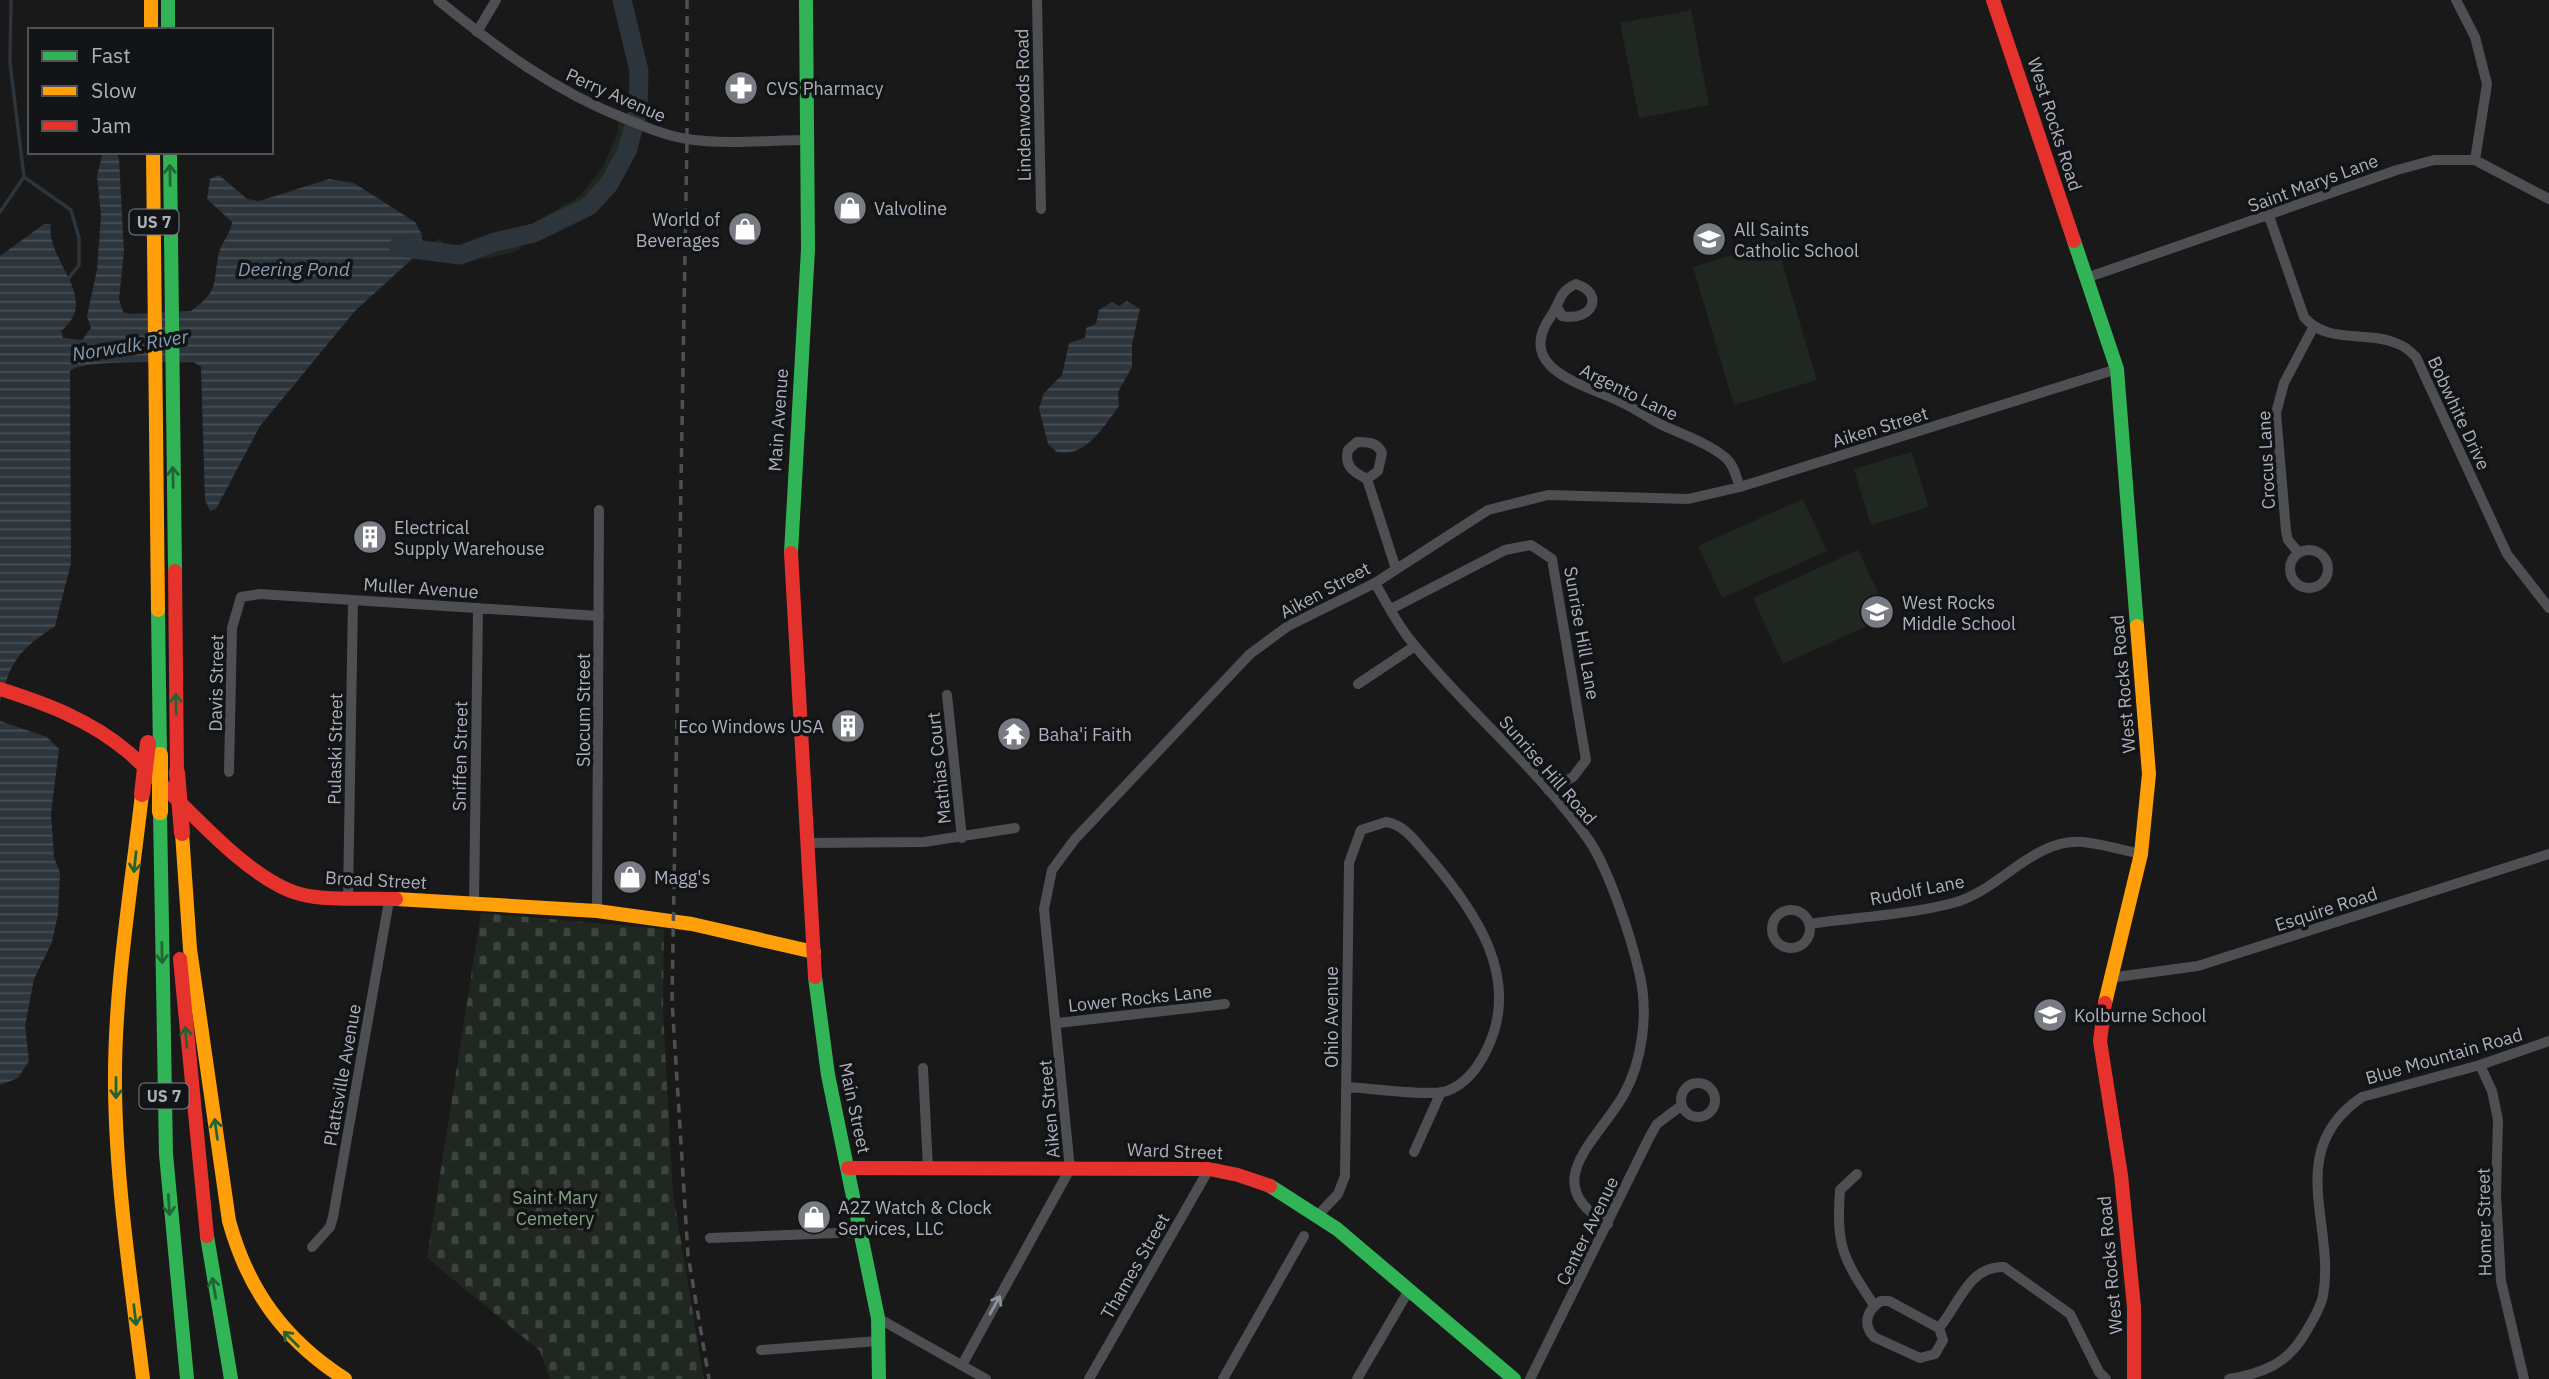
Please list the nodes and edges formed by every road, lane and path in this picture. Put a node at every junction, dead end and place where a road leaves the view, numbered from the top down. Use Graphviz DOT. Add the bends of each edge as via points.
graph roads {
  1 [pos="150,0"];
  2 [pos="168,0"];
  3 [pos="438,0"];
  4 [pos="496,0"];
  5 [pos="806,0"];
  6 [pos="1037,0"];
  7 [pos="1993,0"];
  8 [pos="2456,0"];
  9 [pos="151,28"];
  10 [pos="169,28"];
  11 [pos="477,33"];
  12 [pos="809,140"];
  13 [pos="153,154"];
  14 [pos="170,154"];
  15 [pos="2475,160"];
  16 [pos="2549,199"];
  17 [pos="1041,209"];
  18 [pos="2269,216"];
  19 [pos="2086,278"];
  20 [pos="163,292"];
  21 [pos="1557,307"];
  22 [pos="2313,328"];
  23 [pos="2116,369"];
  24 [pos="164,377"];
  25 [pos="1367,480"];
  26 [pos="1740,487"];
  27 [pos="598,510"];
  28 [pos="2299,553"];
  29 [pos="1396,569"];
  30 [pos="1375,583"];
  31 [pos="241,597"];
  32 [pos="353,600"];
  33 [pos="478,608"];
  34 [pos="2549,608"];
  35 [pos="1391,609"];
  36 [pos="599,616"];
  37 [pos="1415,646"];
  38 [pos="1358,684"];
  39 [pos="0,689"];
  40 [pos="947,695"];
  41 [pos="154,749"];
  42 [pos="229,772"];
  43 [pos="1548,790"];
  44 [pos="1015,828"];
  45 [pos="180,831"];
  46 [pos="962,838"];
  47 [pos="808,843"];
  48 [pos="2141,854"];
  49 [pos="2549,855"];
  50 [pos="348,898"];
  51 [pos="389,901"];
  52 [pos="474,904"];
  53 [pos="597,911"];
  54 [pos="1809,924"];
  55 [pos="814,952"];
  56 [pos="2109,978"];
  57 [pos="1225,1004"];
  58 [pos="1058,1023"];
  59 [pos="2549,1041"];
  60 [pos="2480,1065"];
  61 [pos="923,1068"];
  62 [pos="1347,1087"];
  63 [pos="1441,1092"];
  64 [pos="1682,1105"];
  65 [pos="1414,1152"];
  66 [pos="848,1168"];
  67 [pos="928,1169"];
  68 [pos="1070,1169"];
  69 [pos="1209,1169"];
  70 [pos="1857,1174"];
  71 [pos="1319,1214"];
  72 [pos="1608,1224"];
  73 [pos="863,1232"];
  74 [pos="1304,1236"];
  75 [pos="710,1238"];
  76 [pos="312,1247"];
  77 [pos="1409,1290"];
  78 [pos="1874,1305"];
  79 [pos="878,1318"];
  80 [pos="1939,1328"];
  81 [pos="878,1341"];
  82 [pos="761,1350"];
  83 [pos="962,1365"];
  84 [pos="143,1379"];
  85 [pos="187,1379"];
  86 [pos="231,1379"];
  87 [pos="345,1379"];
  88 [pos="879,1379"];
  89 [pos="986,1379"];
  90 [pos="1089,1379"];
  91 [pos="1223,1379"];
  92 [pos="1357,1379"];
  93 [pos="1514,1379"];
  94 [pos="1530,1379"];
  95 [pos="2106,1379"];
  96 [pos="2134,1379"];
  97 [pos="2229,1379"];
  98 [pos="2524,1379"];
  1 -- 9 [label="main road"];
  2 -- 10 [label="main road"];
  3 -- 11 [label="street, Perry Avenue"];
  4 -- 11 [label="street"];
  5 -- 12 [label="main road, Main Avenue"];
  6 -- 17 [label="street, Lindenwoods Road"];
  7 -- 19 [label="main road, West Rocks Road"];
  8 -- 15 [label="street" via="2475,37 2487,84"];
  11 -- 12 [label="street, Perry Avenue" via="577,99 656,131 715,141"];
  12 -- 47 [label="main road, Main Avenue" via="808,249 790,541"];
  13 -- 20 [label="main road, US 7"];
  20 -- 14 [label="main road, US 7, one-way"];
  15 -- 16 [label="street, Saint Marys Lane"];
  15 -- 18 [label="street, Saint Marys Lane" via="2434,160 2397,170"];
  18 -- 19 [label="street, Saint Marys Lane"];
  18 -- 22 [label="street" via="2304,317"];
  19 -- 23 [label="main road, West Rocks Road"];
  20 -- 24 [label="main road, US 7"];
  21 -- 26 [label="street, Argento Lane" via="1541,333 1540,346 1546,360 1563,377 1620,401 1710,449 1732,466"];
  22 -- 28 [label="street, Crocus Lane" via="2284,383 2276,413 2286,531"];
  22 -- 34 [label="street, Bobwhite Drive" via="2383,339 2400,344 2416,357 2507,554"];
  23 -- 26 [label="street, Aiken Street"];
  23 -- 48 [label="main road, West Rocks Road" via="2149,774"];
  24 -- 41 [label="main road, US 7" via="150,604"];
  45 -- 24 [label="main road, US 7, one-way, bridge"];
  25 -- 29 [label="street"];
  26 -- 29 [label="street, Aiken Street" via="1688,499 1548,495 1488,510"];
  27 -- 36 [label="street, Slocum Street"];
  28 -- 28 [label="street, Crocus Lane" via="2290,566 2292,579 2305,588 2320,585 2328,575 2324,556 2312,550"];
  29 -- 30 [label="street, Aiken Street"];
  30 -- 35 [label="street, Sunrise Hill Road"];
  30 -- 58 [label="street, Aiken Street" via="1288,626 1250,654 1063,853 1048,881 1044,909"];
  31 -- 32 [label="street, Muller Avenue" via="260,594"];
  31 -- 42 [label="street, Davis Street" via="232,628"];
  32 -- 33 [label="street, Muller Avenue"];
  32 -- 50 [label="street, Pulaski Street"];
  33 -- 36 [label="street, Muller Avenue"];
  33 -- 52 [label="street, Sniffen Street"];
  35 -- 37 [label="street, Sunrise Hill Road"];
  35 -- 43 [label="street, Sunrise Hill Lane" via="1505,550 1531,545 1552,559 1586,760 1573,777"];
  36 -- 53 [label="street, Slocum Street"];
  37 -- 38 [label="street"];
  37 -- 43 [label="street, Sunrise Hill Road"];
  39 -- 50 [label="main road, Broad Street" via="34,699 102,732 245,864 272,883 300,894"];
  40 -- 46 [label="street, Mathias Court"];
  41 -- 84 [label="main road, one-way, bridge" via="142,794 115,1084 120,1180"];
  41 -- 85 [label="main road, US 7, one-way, bridge" via="160,812 166,1154"];
  43 -- 72 [label="street, Sunrise Hill Road" via="1589,841 1640,974 1643,1009 1634,1071 1575,1171 1575,1194 1589,1214"];
  44 -- 46 [label="street"];
  86 -- 45 [label="main road, US 7, one-way" via="212,1275 192,1113 179,938"];
  87 -- 45 [label="main road, one-way" via="284,1333 260,1300 237,1253 190,949"];
  46 -- 47 [label="street"];
  47 -- 55 [label="main road, Main Street"];
  48 -- 54 [label="street, Rudolf Lane" via="2082,842 2062,844 2039,852 1993,886 1952,903"];
  48 -- 56 [label="main road, West Rocks Road"];
  49 -- 56 [label="street, Esquire Road" via="2198,966"];
  50 -- 51 [label="main road, Broad Street"];
  51 -- 52 [label="main road, Broad Street"];
  51 -- 76 [label="street, Plattsville Avenue" via="333,1217"];
  52 -- 53 [label="main road, Broad Street"];
  53 -- 55 [label="main road, Broad Street" via="692,923"];
  55 -- 66 [label="main road, Main Street" via="824,1056"];
  56 -- 96 [label="main road, West Rocks Road" via="2100,1041 2121,1175 2134,1307"];
  57 -- 58 [label="street, Lower Rocks Lane"];
  58 -- 68 [label="street, Aiken Street"];
  59 -- 60 [label="street, Blue Mountain Road"];
  60 -- 97 [label="street, Blue Mountain Road" via="2362,1097 2346,1107 2321,1151 2316,1178 2324,1273 2323,1297 2313,1321 2297,1348 2277,1365"];
  60 -- 98 [label="street, Homer Street" via="2498,1120 2501,1281"];
  61 -- 67 [label="street"];
  62 -- 63 [label="street"];
  62 -- 63 [label="street, Ohio Avenue" via="1349,863 1358,835 1376,823 1391,823 1402,828 1443,873 1477,918 1493,957 1499,993 1491,1039 1466,1078"];
  62 -- 71 [label="street, Ohio Avenue" via="1344,1181"];
  63 -- 65 [label="street"];
  64 -- 72 [label="street, Center Avenue" via="1657,1124"];
  66 -- 67 [label="main road, Ward Street"];
  66 -- 73 [label="main road, Main Street"];
  67 -- 68 [label="main road, Ward Street"];
  68 -- 69 [label="main road, Ward Street"];
  83 -- 68 [label="street, Aiken Street, one-way"];
  69 -- 71 [label="main road, Ward Street" via="1263,1181"];
  69 -- 90 [label="street, Thames Street"];
  70 -- 78 [label="street" via="1840,1190 1837,1234 1840,1249"];
  71 -- 77 [label="main road, Ward Street"];
  72 -- 94 [label="street, Center Avenue"];
  73 -- 75 [label="street"];
  73 -- 79 [label="main road, Main Street"];
  74 -- 91 [label="street"];
  77 -- 92 [label="street"];
  77 -- 93 [label="main road, Ward Street"];
  78 -- 80 [label="street" via="1889,1301"];
  78 -- 80 [label="street" via="1866,1319 1868,1331 1920,1358 1928,1358 1940,1348"];
  79 -- 81 [label="main road, Main Street"];
  79 -- 83 [label="street"];
  80 -- 95 [label="street" via="1964,1287 1993,1266 2004,1267 2070,1314"];
  81 -- 82 [label="street"];
  81 -- 88 [label="main road, Main Street"];
  83 -- 89 [label="street"];
}
